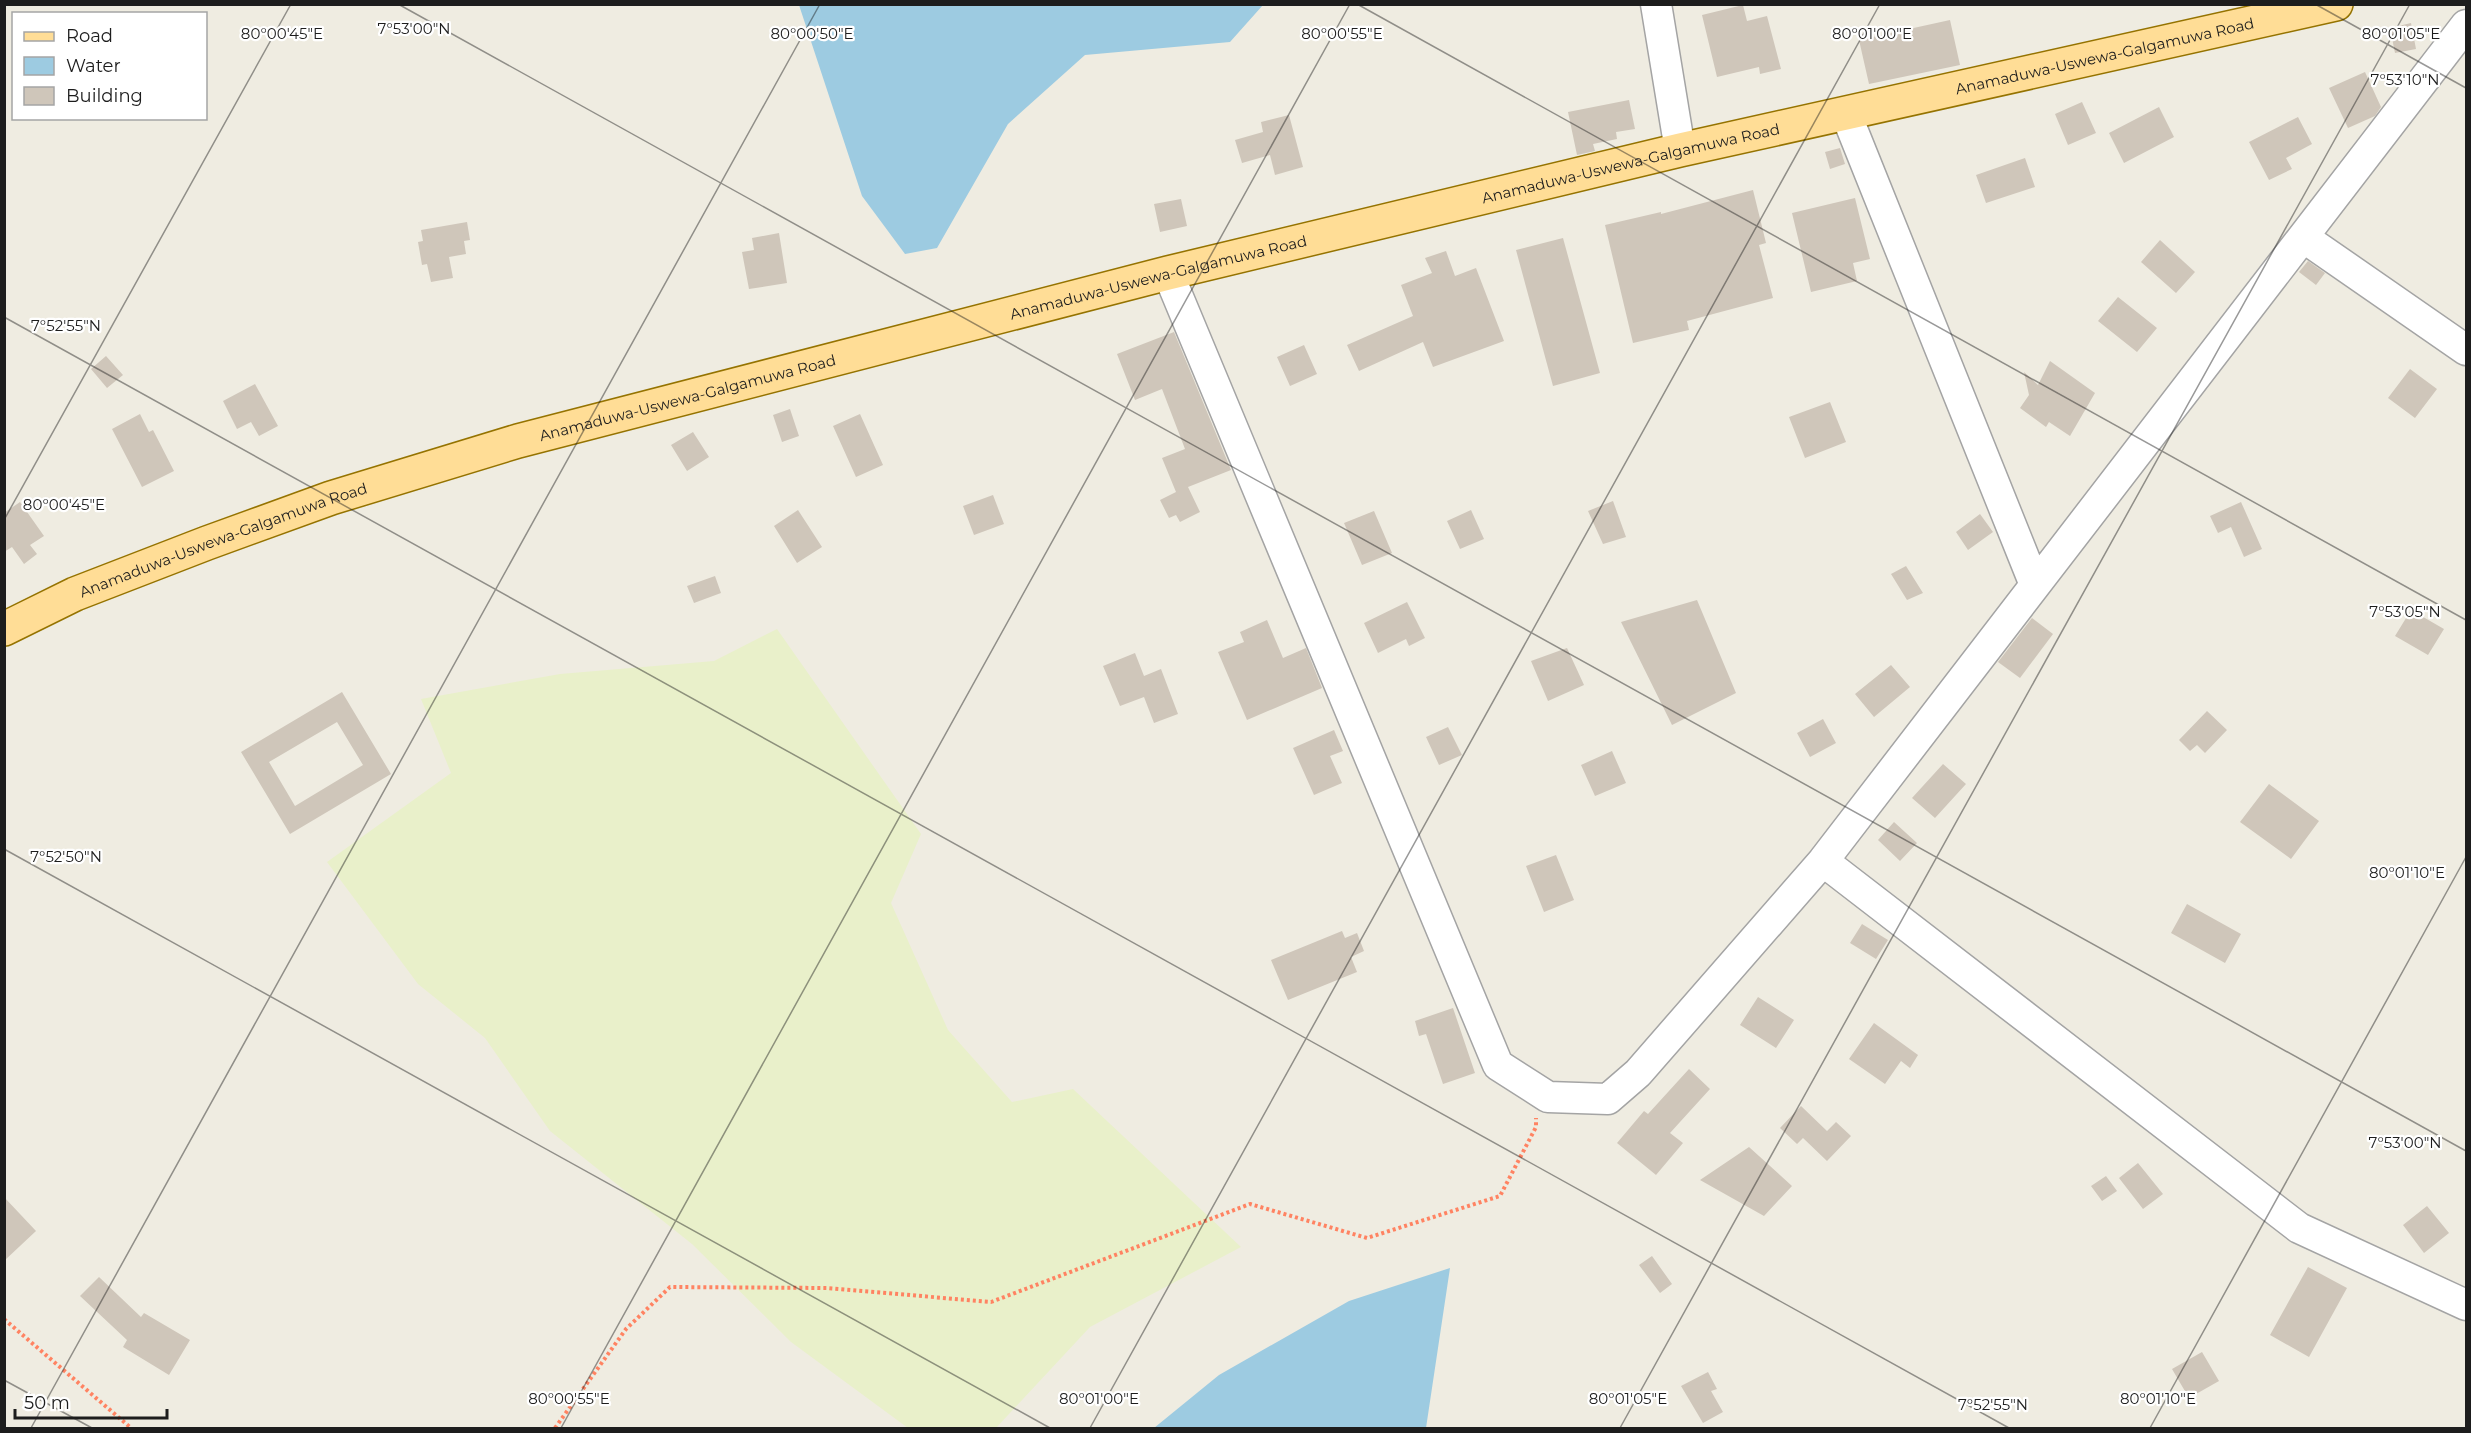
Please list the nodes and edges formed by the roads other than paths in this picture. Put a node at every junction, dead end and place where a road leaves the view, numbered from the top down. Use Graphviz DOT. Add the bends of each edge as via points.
graph roads {
  1 [pos="1656,4"];
  2 [pos="2336,4"];
  3 [pos="2466,25"];
  4 [pos="1846,114"];
  5 [pos="1680,150"];
  6 [pos="2303,237"];
  7 [pos="1168,273"];
  8 [pos="2466,350"];
  9 [pos="2035,585"];
  10 [pos="4,629"];
  11 [pos="1823,861"];
  12 [pos="2466,1305"];
  1 -- 5 [label="street"];
  2 -- 4 [label="main road, Anamaduwa-Uswewa-Galgamuwa Road"];
  3 -- 6 [label="street"];
  4 -- 5 [label="main road, Anamaduwa-Uswewa-Galgamuwa Road"];
  4 -- 9 [label="street"];
  5 -- 7 [label="main road, Anamaduwa-Uswewa-Galgamuwa Road"];
  6 -- 8 [label="street"];
  6 -- 9 [label="street"];
  7 -- 10 [label="main road, Anamaduwa-Uswewa-Galgamuwa Road" via="518,441 331,498 75,594"];
  7 -- 11 [label="street" via="1498,1065 1548,1097 1608,1099 1638,1073"];
  9 -- 11 [label="street"];
  11 -- 12 [label="street" via="2299,1228"];
}
